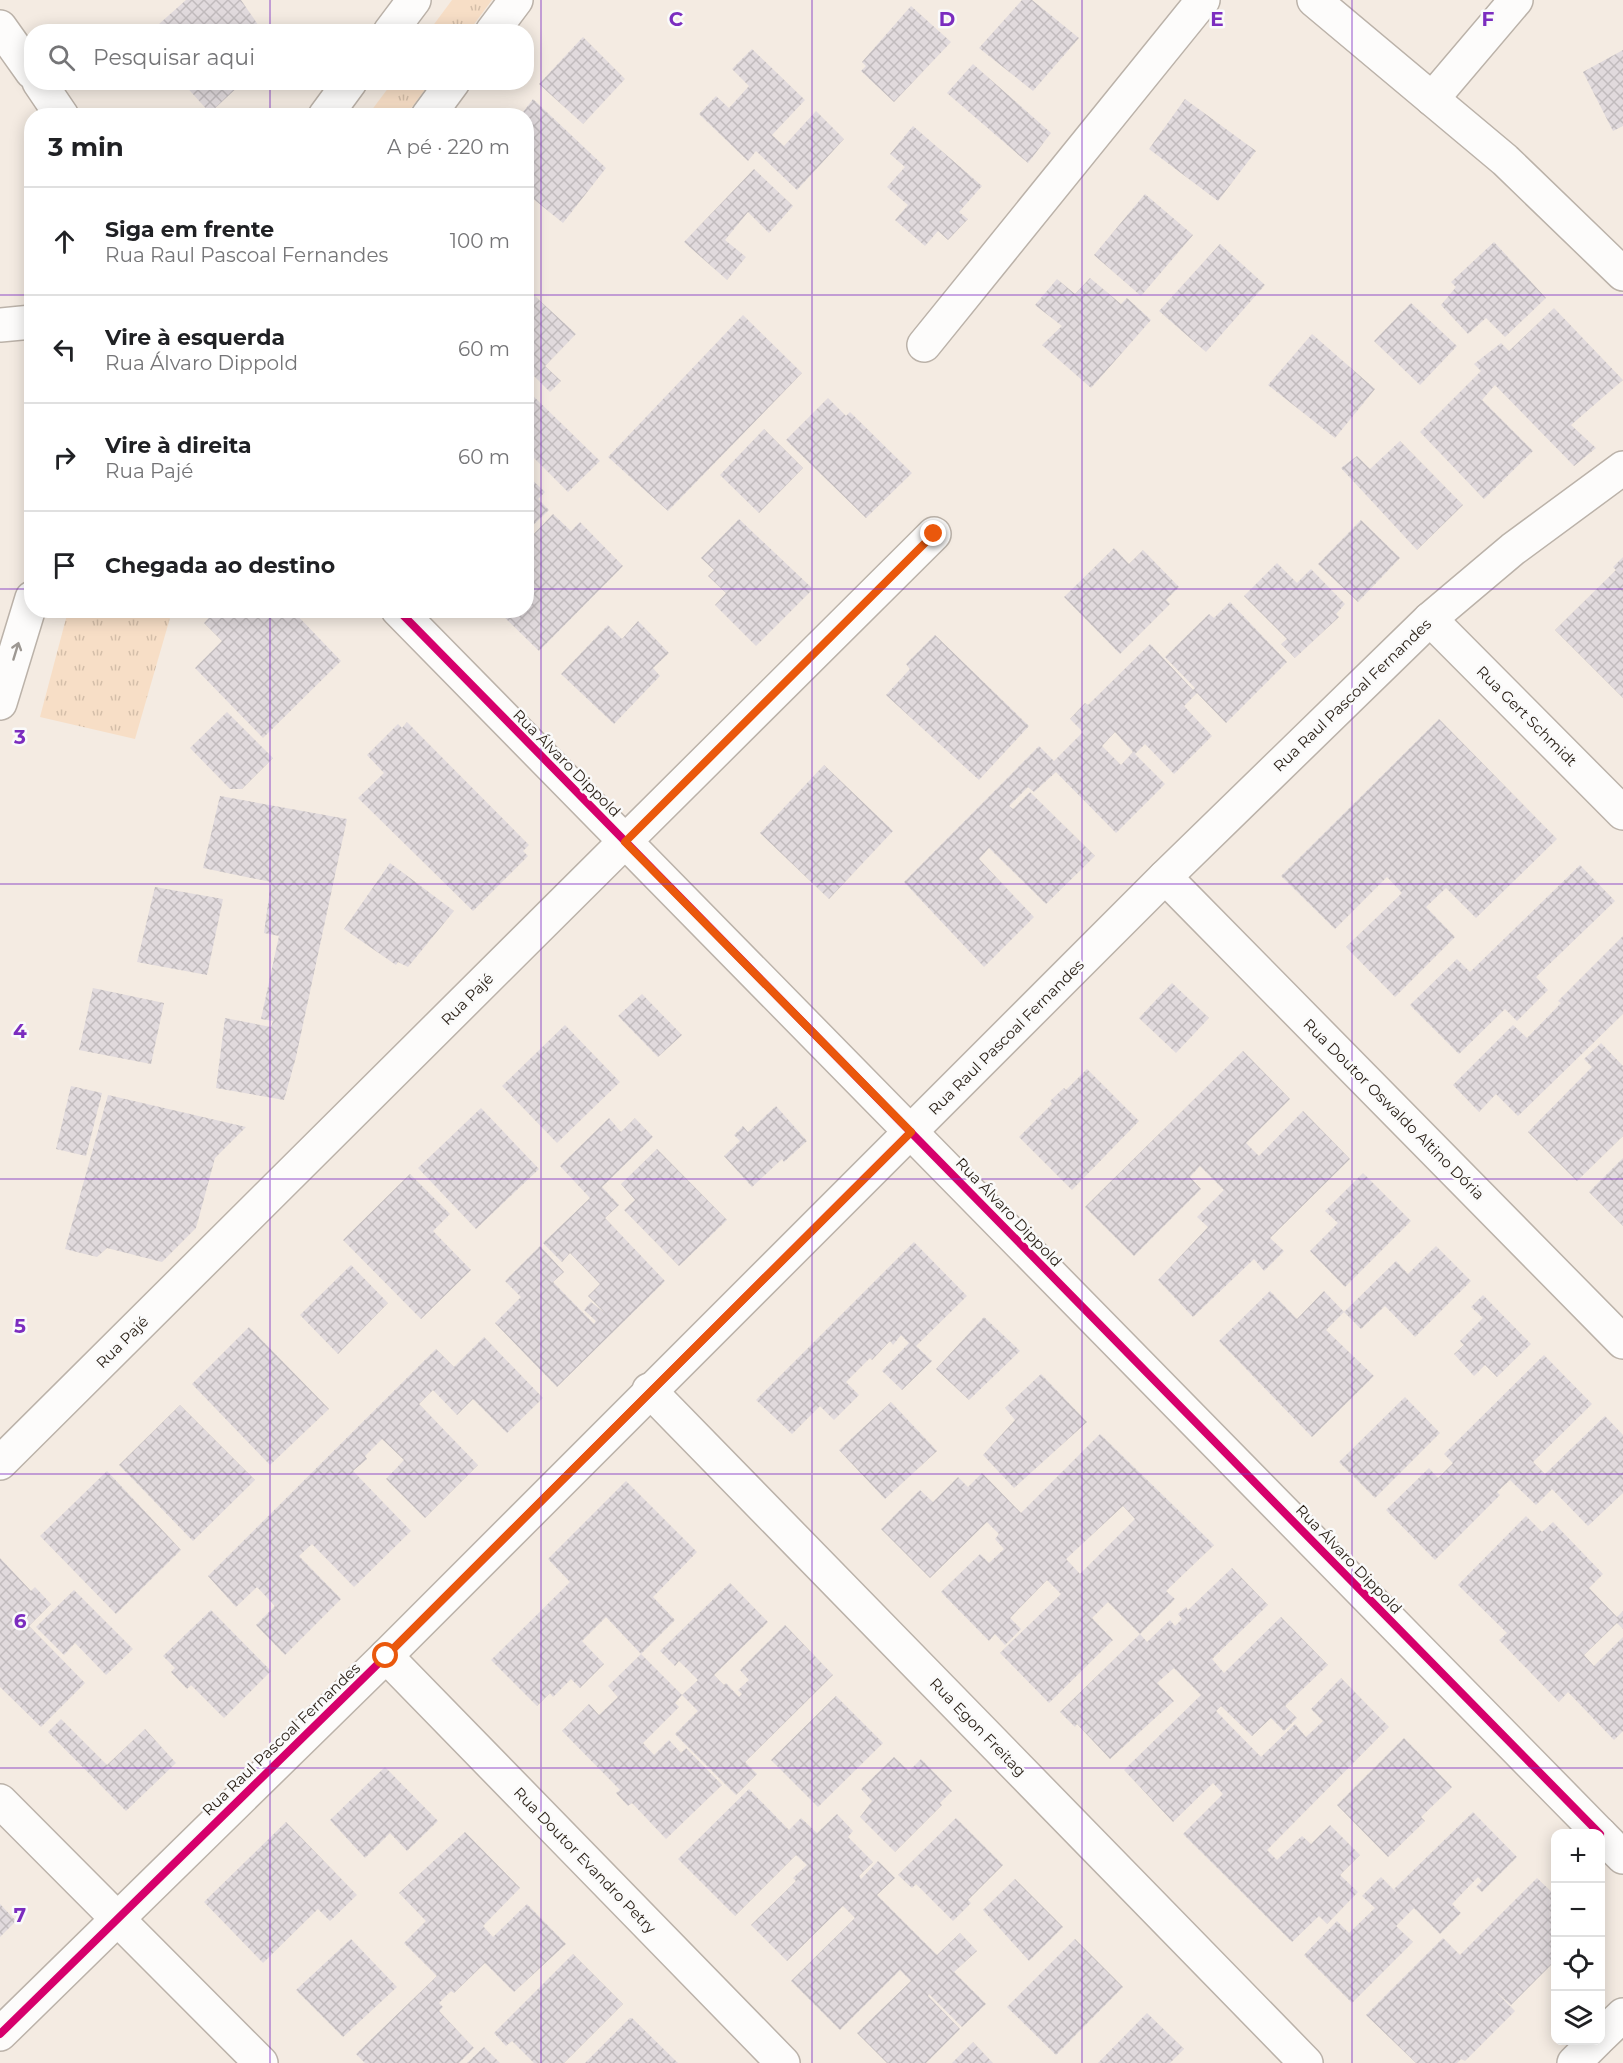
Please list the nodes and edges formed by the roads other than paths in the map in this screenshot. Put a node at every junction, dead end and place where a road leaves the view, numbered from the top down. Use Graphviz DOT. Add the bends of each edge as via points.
graph roads {
  1 [pos="414,0"];
  2 [pos="516,0"];
  3 [pos="1203,0"];
  4 [pos="1314,0"];
  5 [pos="1516,0"];
  6 [pos="396,24"];
  7 [pos="498,24"];
  8 [pos="0,27"];
  9 [pos="24,61"];
  10 [pos="44,90"];
  11 [pos="344,90"];
  12 [pos="447,90"];
  13 [pos="1432,99"];
  14 [pos="57,108"];
  15 [pos="331,108"];
  16 [pos="434,108"];
  17 [pos="1623,274"];
  18 [pos="24,323"];
  19 [pos="0,325"];
  20 [pos="924,345"];
  21 [pos="1623,468"];
  22 [pos="934,534"];
  23 [pos="26,618"];
  24 [pos="406,618"];
  25 [pos="1430,619"];
  26 [pos="0,703"];
  27 [pos="1623,813"];
  28 [pos="625,842"];
  29 [pos="1165,877"];
  30 [pos="911,1132"];
  31 [pos="1623,1342"];
  32 [pos="649,1390"];
  33 [pos="0,1464"];
  34 [pos="386,1656"];
  35 [pos="0,1801"];
  36 [pos="1595,1829"];
  37 [pos="1605,1839"];
  38 [pos="1623,1857"];
  39 [pos="117,1919"];
  40 [pos="1623,2015"];
  41 [pos="1605,2032"];
  42 [pos="0,2034"];
  43 [pos="1592,2045"];
  44 [pos="261,2063"];
  45 [pos="783,2063"];
  46 [pos="1306,2063"];
  47 [pos="1574,2063"];
  1 -- 6 [label="street"];
  2 -- 7 [label="street"];
  3 -- 20 [label="street"];
  4 -- 13 [label="street"];
  5 -- 13 [label="street"];
  8 -- 9 [label="street"];
  10 -- 14 [label="street"];
  11 -- 15 [label="street"];
  12 -- 16 [label="street"];
  13 -- 17 [label="street" via="1505,160"];
  18 -- 19 [label="street"];
  21 -- 25 [label="street, Rua Raul Pascoal Fernandes" via="1513,549"];
  22 -- 28 [label="street, Rua Pajé"];
  26 -- 23 [label="street, one-way"];
  24 -- 28 [label="street, Rua Álvaro Dippold"];
  25 -- 27 [label="street, Rua Gert Schmidt"];
  25 -- 29 [label="street, Rua Raul Pascoal Fernandes"];
  28 -- 30 [label="street, Rua Álvaro Dippold"];
  28 -- 33 [label="street, Rua Pajé"];
  29 -- 30 [label="street, Rua Raul Pascoal Fernandes"];
  29 -- 31 [label="street, Rua Doutor Oswaldo Altino Dória"];
  30 -- 32 [label="street, Rua Raul Pascoal Fernandes"];
  30 -- 36 [label="street, Rua Álvaro Dippold"];
  32 -- 34 [label="street, Rua Raul Pascoal Fernandes"];
  32 -- 46 [label="street, Rua Egon Freitag"];
  34 -- 39 [label="street, Rua Raul Pascoal Fernandes"];
  34 -- 45 [label="street, Rua Doutor Evandro Petry"];
  35 -- 39 [label="street"];
  37 -- 38 [label="street, Rua Álvaro Dippold"];
  39 -- 42 [label="street, Rua Raul Pascoal Fernandes"];
  39 -- 44 [label="street"];
  40 -- 41 [label="street"];
  43 -- 47 [label="street"];
}
